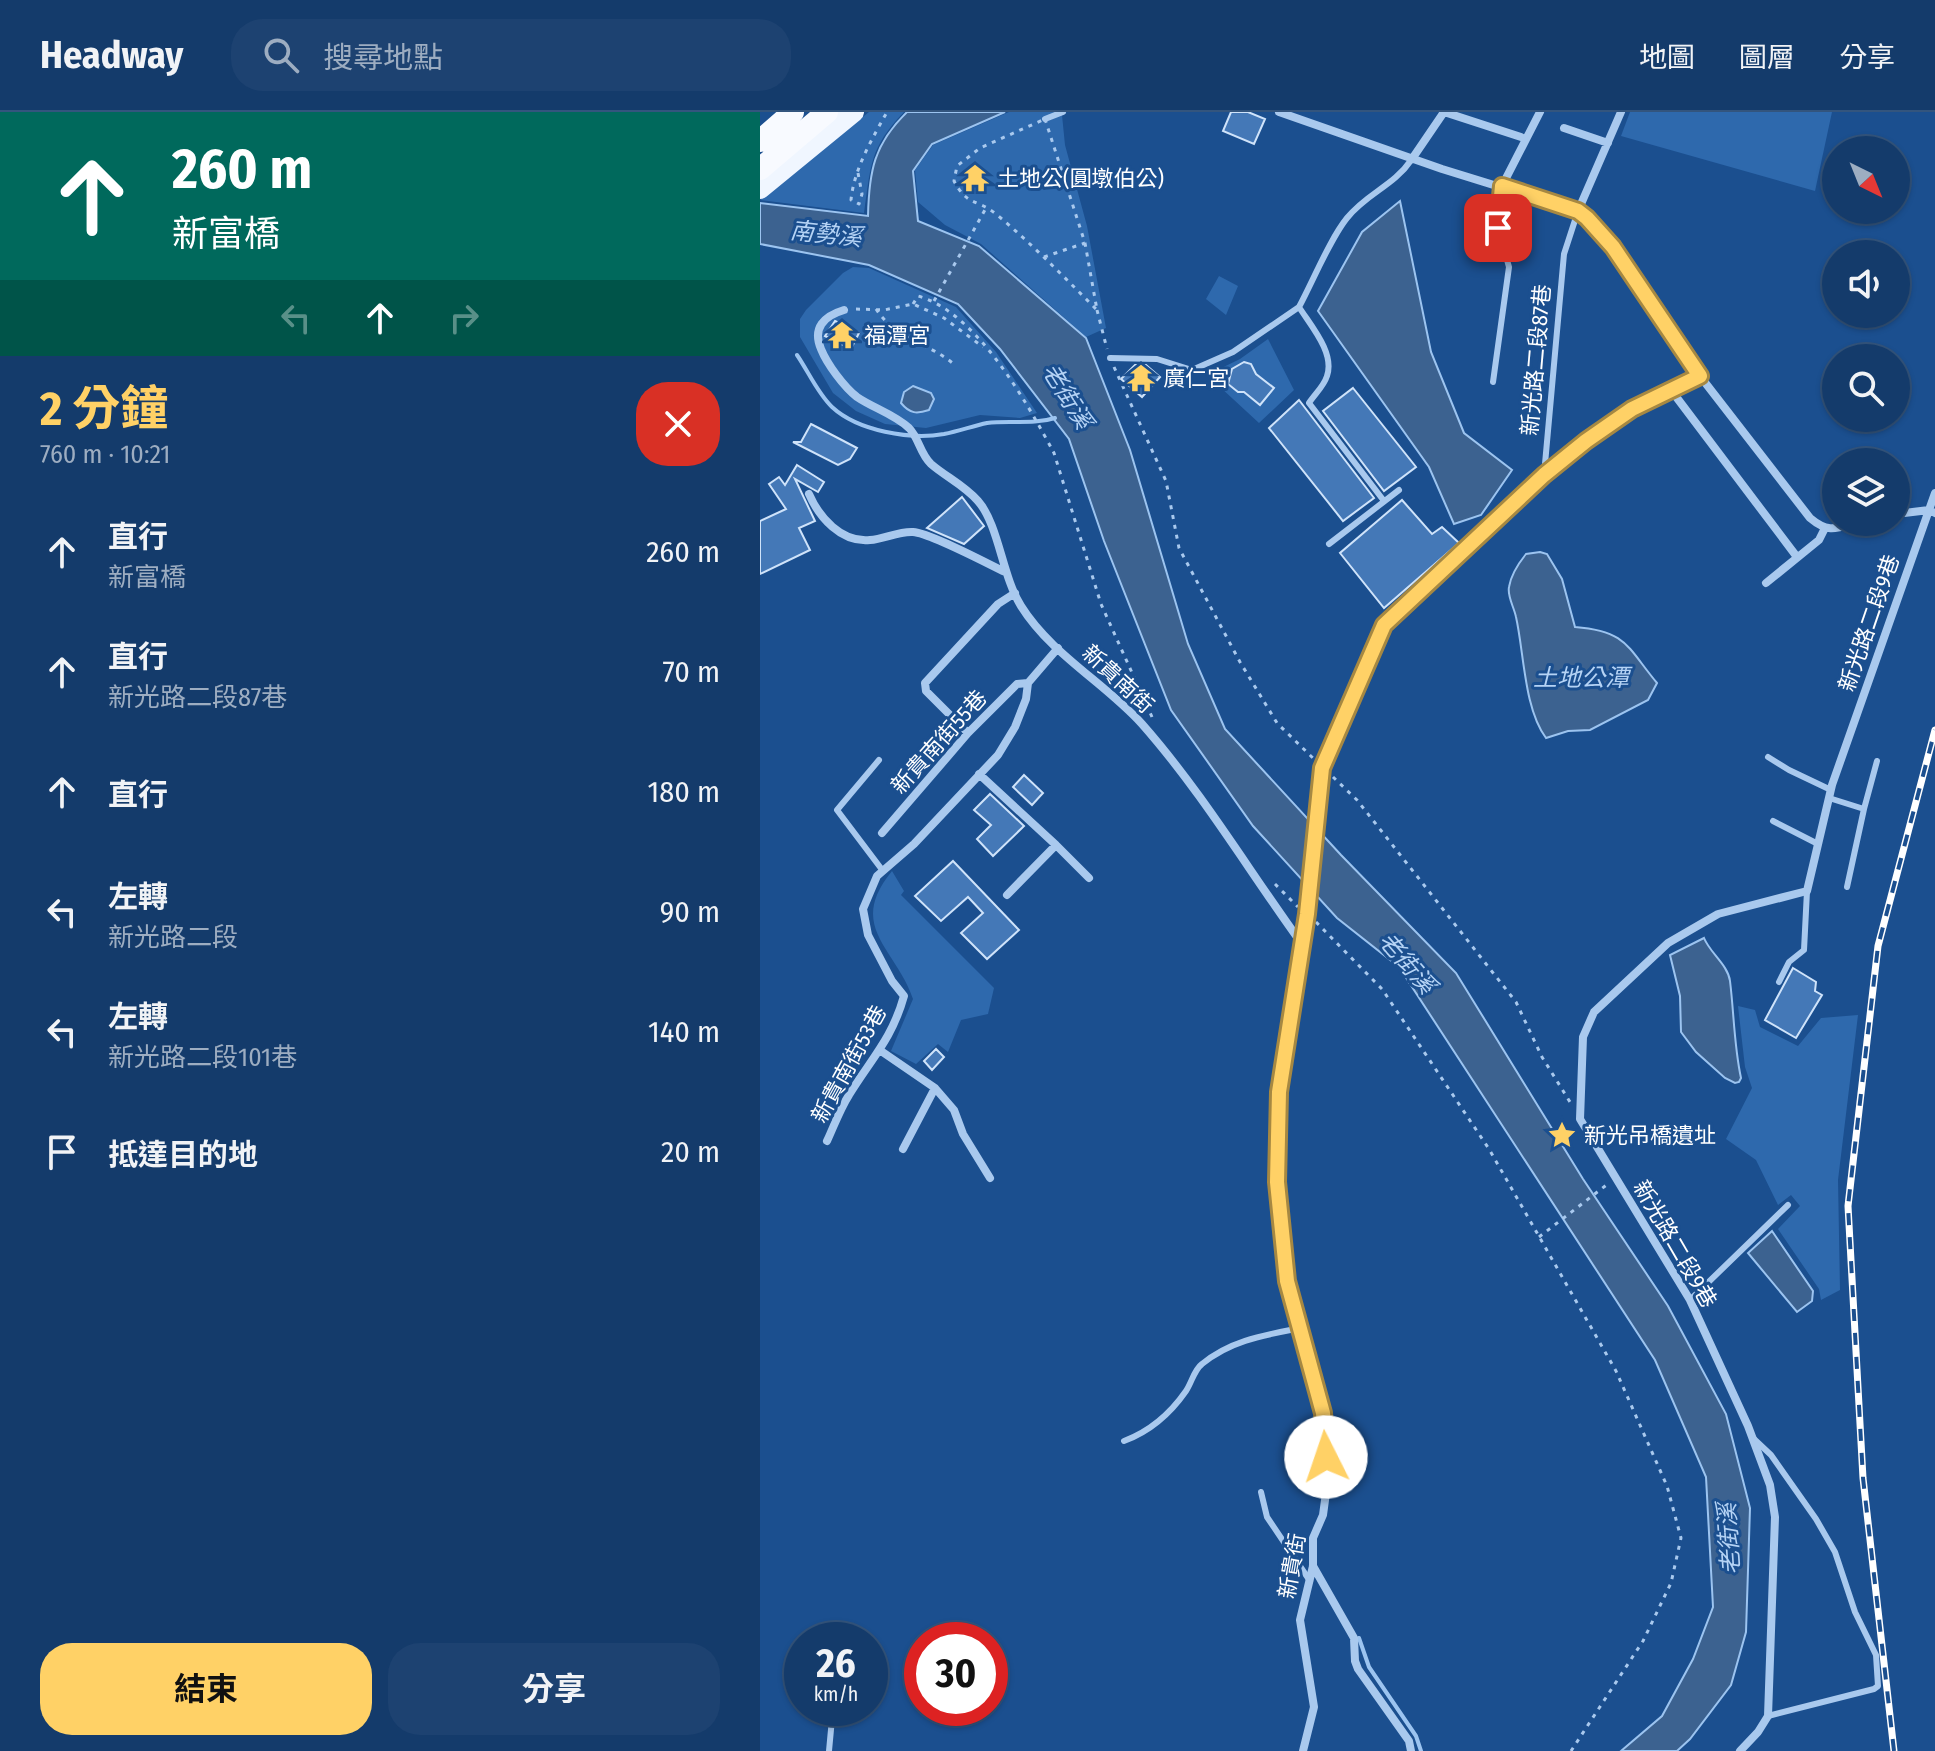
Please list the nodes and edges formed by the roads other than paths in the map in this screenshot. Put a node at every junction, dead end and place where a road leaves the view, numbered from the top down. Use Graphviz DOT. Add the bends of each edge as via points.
graph roads {
  1 [pos="793,112"];
  2 [pos="827,112"];
  3 [pos="854,112"];
  4 [pos="1063,112"];
  5 [pos="1279,112"];
  6 [pos="1444,112"];
  7 [pos="1540,112"];
  8 [pos="1621,112"];
  9 [pos="1045,119"];
  10 [pos="1564,128"];
  11 [pos="1521,137"];
  12 [pos="760,141"];
  13 [pos="1608,143"];
  14 [pos="1412,159"];
  15 [pos="760,169"];
  16 [pos="1502,186"];
  17 [pos="760,189"];
  18 [pos="1578,211"];
  19 [pos="1299,307"];
  20 [pos="844,310"];
  21 [pos="1110,358"];
  22 [pos="1700,376"];
  23 [pos="1493,382"];
  24 [pos="1671,390"];
  25 [pos="1544,475"];
  26 [pos="1399,490"];
  27 [pos="1935,493"];
  28 [pos="809,494"];
  29 [pos="1384,501"];
  30 [pos="1932,512"];
  31 [pos="1910,513"];
  32 [pos="1822,526"];
  33 [pos="1822,534"];
  34 [pos="1329,544"];
  35 [pos="1797,557"];
  36 [pos="1005,572"];
  37 [pos="1766,583"];
  38 [pos="1015,593"];
  39 [pos="1058,648"];
  40 [pos="1028,683"];
  41 [pos="968,733"];
  42 [pos="1768,757"];
  43 [pos="879,760"];
  44 [pos="1877,761"];
  45 [pos="979,774"];
  46 [pos="1830,794"];
  47 [pos="1864,809"];
  48 [pos="1773,821"];
  49 [pos="882,833"];
  50 [pos="1818,844"];
  51 [pos="1056,845"];
  52 [pos="883,871"];
  53 [pos="1089,878"];
  54 [pos="1847,887"];
  55 [pos="1807,891"];
  56 [pos="1007,895"];
  57 [pos="1302,944"];
  58 [pos="1779,982"];
  59 [pos="881,1051"];
  60 [pos="935,1088"];
  61 [pos="827,1141"];
  62 [pos="903,1149"];
  63 [pos="990,1178"];
  64 [pos="1788,1205"];
  65 [pos="1690,1300"];
  66 [pos="1301,1328"];
  67 [pos="1751,1437"];
  68 [pos="1124,1441"];
  69 [pos="1261,1492"];
  70 [pos="1313,1566"];
  71 [pos="1310,1581"];
  72 [pos="1768,1716"];
  73 [pos="831,1726"];
  74 [pos="829,1751"];
  75 [pos="1303,1751"];
  76 [pos="1411,1751"];
  77 [pos="1740,1751"];
  1 -- 12 [label="highway"];
  2 -- 15 [label="highway"];
  3 -- 17 [label="main road"];
  4 -- 9 [label="lane"];
  5 -- 14 [label="street"];
  6 -- 11 [label="street"];
  6 -- 14 [label="street"];
  7 -- 16 [label="street"];
  8 -- 13 [label="street"];
  10 -- 13 [label="street"];
  13 -- 18 [label="street"];
  14 -- 16 [label="street"];
  14 -- 19 [label="lane" via="1400,177 1346,219"];
  16 -- 18 [label="street"];
  16 -- 23 [label="lane" via="1498,228 1509,267"];
  18 -- 22 [label="street" via="1613,247"];
  18 -- 25 [label="lane, 新光路二段87巷" via="1564,254"];
  19 -- 21 [label="lane" via="1233,352 1192,370 1157,359"];
  19 -- 29 [label="lane" via="1330,364 1327,379 1309,403"];
  20 -- 36 [label="street, 新貴南街" via="829,314 819,326 826,360 854,395 911,430 930,463 961,484 987,512"];
  22 -- 24 [label="lane"];
  22 -- 32 [label="street" via="1810,518"];
  24 -- 25 [label="lane" via="1632,409"];
  24 -- 35 [label="street"];
  25 -- 57 [label="street, 新貴街" via="1384,625 1322,768"];
  26 -- 29 [label="lane"];
  27 -- 30 [label="street, 新光路二段9巷"];
  28 -- 36 [label="street" via="816,509 849,538 867,541 914,532"];
  29 -- 34 [label="lane"];
  30 -- 31 [label="street"];
  30 -- 46 [label="street, 新光路二段9巷"];
  33 -- 35 [label="street"];
  35 -- 37 [label="street"];
  36 -- 38 [label="street, 新貴南街"];
  38 -- 39 [label="street, 新貴南街"];
  38 -- 41 [label="street" via="998,604 925,683 926,691"];
  39 -- 40 [label="street, 新貴南街53巷"];
  39 -- 57 [label="street, 新貴南街" via="1140,722 1177,766"];
  40 -- 41 [label="street, 新貴南街55巷" via="1017,684"];
  40 -- 45 [label="street, 新貴南街53巷" via="1015,727"];
  41 -- 49 [label="street, 新貴南街55巷"];
  42 -- 46 [label="lane"];
  43 -- 52 [label="lane" via="837,810"];
  44 -- 47 [label="lane"];
  45 -- 51 [label="street"];
  45 -- 52 [label="street, 新貴南街53巷"];
  46 -- 47 [label="lane"];
  46 -- 50 [label="street, 新光路二段9巷"];
  47 -- 54 [label="lane"];
  48 -- 50 [label="lane"];
  50 -- 55 [label="street, 新光路二段9巷"];
  51 -- 53 [label="street"];
  51 -- 56 [label="street"];
  52 -- 59 [label="street, 新貴南街53巷" via="863,909 868,935 904,996"];
  55 -- 58 [label="lane" via="1804,950 1789,962"];
  55 -- 65 [label="street, 新光路二段9巷" via="1718,914 1668,943 1594,1012 1583,1037 1580,1119"];
  57 -- 66 [label="street, 新貴街" via="1279,1092 1277,1182 1287,1281"];
  59 -- 60 [label="street"];
  59 -- 61 [label="street, 新貴南街53巷" via="848,1096"];
  60 -- 62 [label="street"];
  60 -- 63 [label="street" via="954,1110"];
  64 -- 65 [label="lane"];
  65 -- 67 [label="street, 新光路二段9巷"];
  66 -- 68 [label="lane" via="1238,1341 1222,1350 1199,1366 1166,1415 1144,1434"];
  66 -- 70 [label="street, 新貴街" via="1323,1413 1328,1478 1323,1515 1313,1538"];
  67 -- 72 [label="street, 新光路二段9巷" via="1770,1485 1775,1517"];
  67 -- 72 [label="lane" via="1771,1455 1835,1552 1876,1655 1878,1686"];
  69 -- 71 [label="lane" via="1267,1517"];
  70 -- 71 [label="street, 新貴街"];
  70 -- 76 [label="street" via="1354,1638 1358,1669"];
  71 -- 75 [label="street, 新貴街" via="1300,1620 1314,1707"];
  72 -- 77 [label="street"];
  73 -- 74 [label="lane"];
}
